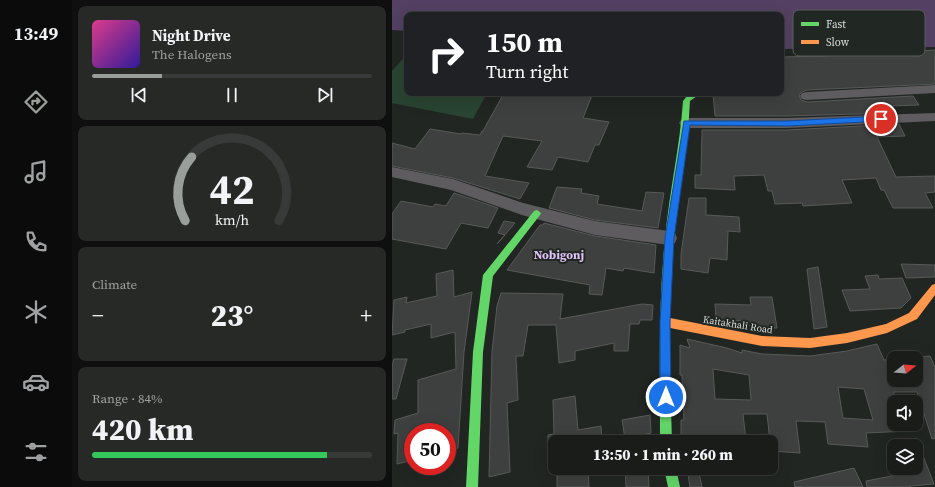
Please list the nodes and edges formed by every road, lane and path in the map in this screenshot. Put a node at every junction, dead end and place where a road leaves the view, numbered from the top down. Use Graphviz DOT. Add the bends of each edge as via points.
graph roads {
  1 [pos="935,89"];
  2 [pos="693,96"];
  3 [pos="807,96"];
  4 [pos="935,117"];
  5 [pos="686,123"];
  6 [pos="392,172"];
  7 [pos="537,213"];
  8 [pos="669,238"];
  9 [pos="935,288"];
  10 [pos="665,322"];
  11 [pos="666,435"];
  12 [pos="671,475"];
  13 [pos="472,487"];
  14 [pos="674,487"];
  1 -- 3 [label="street"];
  2 -- 5 [label="street" via="687,101"];
  4 -- 5 [label="street" via="787,123"];
  5 -- 8 [label="street"];
  6 -- 7 [label="street" via="453,185"];
  7 -- 8 [label="street" via="595,228"];
  7 -- 13 [label="street" via="488,275 478,352"];
  8 -- 10 [label="street"];
  9 -- 10 [label="street, Kaitakhali Road" via="913,316 887,328 847,338 810,343 762,341"];
  10 -- 11 [label="street"];
  12 -- 14 [label="street"];
}
